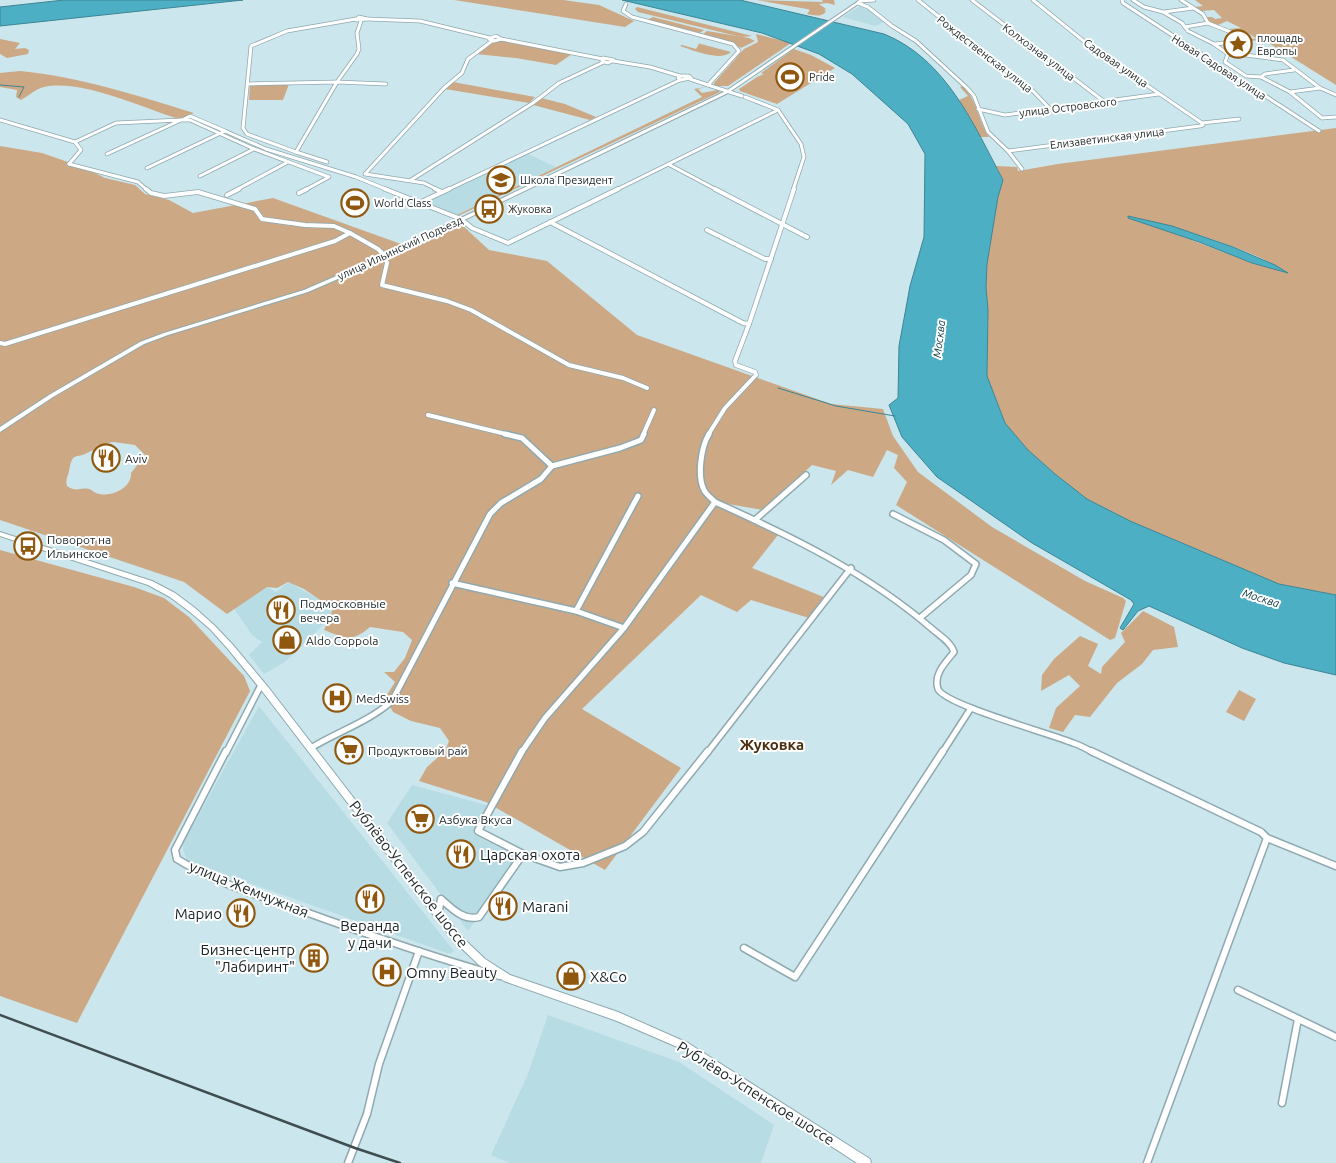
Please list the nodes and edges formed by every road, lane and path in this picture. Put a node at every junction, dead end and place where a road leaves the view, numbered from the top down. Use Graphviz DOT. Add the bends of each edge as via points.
graph roads {
  1 [pos="874,0"];
  2 [pos="918,0"];
  3 [pos="972,0"];
  4 [pos="1033,0"];
  5 [pos="1122,0"];
  6 [pos="1133,0"];
  7 [pos="1181,0"];
  8 [pos="860,1"];
  9 [pos="626,4"];
  10 [pos="1194,8"];
  11 [pos="1163,12"];
  12 [pos="356,19"];
  13 [pos="367,19"];
  14 [pos="362,21"];
  15 [pos="1208,23"];
  16 [pos="1185,27"];
  17 [pos="491,39"];
  18 [pos="1244,41"];
  19 [pos="1214,44"];
  20 [pos="1228,54"];
  21 [pos="1246,55"];
  22 [pos="603,60"];
  23 [pos="1294,70"];
  24 [pos="1261,77"];
  25 [pos="680,78"];
  26 [pos="337,82"];
  27 [pos="248,84"];
  28 [pos="386,84"];
  29 [pos="708,86"];
  30 [pos="1320,88"];
  31 [pos="727,92"];
  32 [pos="1290,92"];
  33 [pos="1160,94"];
  34 [pos="1336,95"];
  35 [pos="1106,103"];
  36 [pos="978,109"];
  37 [pos="778,110"];
  38 [pos="1051,110"];
  39 [pos="1336,117"];
  40 [pos="1239,119"];
  41 [pos="0,120"];
  42 [pos="181,120"];
  43 [pos="1202,123"];
  44 [pos="1319,131"];
  45 [pos="222,132"];
  46 [pos="74,142"];
  47 [pos="254,149"];
  48 [pos="1008,151"];
  49 [pos="296,152"];
  50 [pos="107,154"];
  51 [pos="288,162"];
  52 [pos="327,162"];
  53 [pos="668,164"];
  54 [pos="147,168"];
  55 [pos="1022,169"];
  56 [pos="340,171"];
  57 [pos="200,176"];
  58 [pos="329,177"];
  59 [pos="411,180"];
  60 [pos="442,192"];
  61 [pos="299,193"];
  62 [pos="227,195"];
  63 [pos="419,203"];
  64 [pos="461,219"];
  65 [pos="550,222"];
  66 [pos="782,224"];
  67 [pos="707,230"];
  68 [pos="350,233"];
  69 [pos="807,237"];
  70 [pos="385,256"];
  71 [pos="771,259"];
  72 [pos="749,324"];
  73 [pos="0,343"];
  74 [pos="647,388"];
  75 [pos="654,410"];
  76 [pos="428,415"];
  77 [pos="0,430"];
  78 [pos="552,466"];
  79 [pos="806,475"];
  80 [pos="638,496"];
  81 [pos="715,502"];
  82 [pos="893,514"];
  83 [pos="756,519"];
  84 [pos="0,534"];
  85 [pos="851,568"];
  86 [pos="452,583"];
  87 [pos="576,611"];
  88 [pos="921,618"];
  89 [pos="624,628"];
  90 [pos="261,685"];
  91 [pos="971,708"];
  92 [pos="311,748"];
  93 [pos="1267,838"];
  94 [pos="523,854"];
  95 [pos="1336,866"];
  96 [pos="438,915"];
  97 [pos="744,948"];
  98 [pos="419,951"];
  99 [pos="507,978"];
  100 [pos="1238,990"];
  101 [pos="1298,1019"];
  102 [pos="1336,1037"];
  103 [pos="1282,1103"];
  104 [pos="348,1163"];
  105 [pos="866,1163"];
  106 [pos="1147,1163"];
  1 -- 8 [label="street"];
  2 -- 38 [label="street, Рождественская улица" via="1034,92"];
  3 -- 35 [label="street, Колхозная улица"];
  4 -- 33 [label="street, Садовая улица" via="1091,47"];
  5 -- 44 [label="street, Новая Садовая улица" via="1152,23"];
  6 -- 11 [label="street"];
  7 -- 10 [label="street"];
  8 -- 31 [label="main road, улица Ильинский Подъезд"];
  8 -- 36 [label="street" via="936,58 972,93"];
  9 -- 29 [label="street" via="624,11 632,17 722,40 738,48 739,51"];
  10 -- 11 [label="street"];
  10 -- 15 [label="street"];
  11 -- 16 [label="street"];
  12 -- 13 [label="street"];
  12 -- 14 [label="street"];
  12 -- 27 [label="street" via="306,27 252,45"];
  13 -- 14 [label="street"];
  13 -- 17 [label="street" via="411,20"];
  14 -- 26 [label="street" via="357,33 358,52"];
  15 -- 16 [label="street"];
  15 -- 18 [label="street" via="1223,27"];
  16 -- 19 [label="street"];
  17 -- 22 [label="street"];
  17 -- 59 [label="street" via="470,57 460,75 444,88 365,174"];
  18 -- 19 [label="street"];
  18 -- 21 [label="street"];
  19 -- 20 [label="street"];
  20 -- 21 [label="street"];
  20 -- 24 [label="street" via="1225,62 1246,76"];
  21 -- 23 [label="street" via="1283,60"];
  22 -- 25 [label="street" via="650,67"];
  22 -- 59 [label="street" via="558,83 533,103"];
  23 -- 24 [label="street"];
  23 -- 30 [label="street"];
  24 -- 32 [label="street"];
  25 -- 29 [label="street"];
  25 -- 60 [label="street"];
  26 -- 27 [label="street"];
  26 -- 28 [label="street"];
  26 -- 49 [label="street"];
  27 -- 49 [label="street" via="243,128 247,134"];
  29 -- 31 [label="street"];
  30 -- 32 [label="street"];
  30 -- 34 [label="street"];
  31 -- 37 [label="street"];
  31 -- 64 [label="main road, улица Ильинский Подъезд"];
  32 -- 39 [label="street" via="1322,118"];
  33 -- 35 [label="street, улица Островского"];
  33 -- 43 [label="street, Садовая улица"];
  35 -- 38 [label="street, улица Островского"];
  36 -- 38 [label="street, улица Островского" via="1005,115"];
  36 -- 48 [label="street" via="988,132"];
  37 -- 53 [label="street"];
  37 -- 66 [label="street" via="804,153"];
  40 -- 43 [label="street, Елизаветинская улица"];
  41 -- 46 [label="street"];
  42 -- 45 [label="street" via="190,120"];
  42 -- 46 [label="street" via="116,123"];
  42 -- 50 [label="street"];
  43 -- 48 [label="street, Елизаветинская улица" via="1200,126"];
  45 -- 47 [label="street"];
  45 -- 54 [label="street"];
  45 -- 56 [label="street"];
  46 -- 68 [label="street" via="81,150 69,164 138,182 151,192 164,196 198,192 255,209 262,219 334,226"];
  47 -- 51 [label="street"];
  47 -- 57 [label="street"];
  48 -- 55 [label="street"];
  49 -- 52 [label="street"];
  51 -- 58 [label="street"];
  51 -- 62 [label="street"];
  53 -- 65 [label="street"];
  53 -- 66 [label="street"];
  56 -- 58 [label="street"];
  56 -- 63 [label="street"];
  58 -- 61 [label="street"];
  59 -- 60 [label="street"];
  60 -- 63 [label="street"];
  63 -- 64 [label="street"];
  64 -- 65 [label="street" via="472,228 508,243"];
  64 -- 70 [label="main road, улица Ильинский Подъезд"];
  65 -- 72 [label="street"];
  66 -- 69 [label="street"];
  66 -- 71 [label="street"];
  67 -- 71 [label="street"];
  68 -- 70 [label="street"];
  68 -- 73 [label="street" via="336,241"];
  70 -- 74 [label="street" via="387,263 382,285 471,310 569,364"];
  70 -- 77 [label="main road, улица Ильинский Подъезд" via="306,291 142,343"];
  71 -- 72 [label="street"];
  72 -- 81 [label="street" via="735,361 736,365 756,375 725,408 705,440 700,475 704,490"];
  75 -- 78 [label="street" via="642,440"];
  76 -- 78 [label="street" via="522,438"];
  78 -- 86 [label="street" via="541,480 501,503 490,514"];
  79 -- 83 [label="street"];
  80 -- 87 [label="street"];
  81 -- 83 [label="street"];
  81 -- 89 [label="street"];
  82 -- 88 [label="street" via="944,540 976,564 971,575"];
  83 -- 85 [label="street"];
  84 -- 90 [label="main road, Рублёво-Успенское шоссе" via="150,583 172,594 219,635"];
  85 -- 88 [label="street"];
  85 -- 94 [label="street" via="644,832 625,846 560,867"];
  86 -- 87 [label="street"];
  86 -- 92 [label="street" via="392,701 380,712"];
  87 -- 89 [label="street"];
  88 -- 91 [label="street" via="952,646 954,652 938,672 938,688 943,695"];
  89 -- 94 [label="street" via="545,718 525,746 478,831"];
  90 -- 92 [label="main road, Рублёво-Успенское шоссе"];
  90 -- 98 [label="street, улица Жемчужная" via="175,850 177,859 255,894"];
  91 -- 93 [label="street" via="1074,743 1261,832"];
  91 -- 97 [label="street" via="795,977"];
  92 -- 96 [label="main road, Рублёво-Успенское шоссе"];
  93 -- 95 [label="street"];
  93 -- 106 [label="street"];
  94 -- 96 [label="street" via="479,917 469,918 441,899"];
  96 -- 99 [label="main road, Рублёво-Успенское шоссе" via="472,954"];
  98 -- 99 [label="street, улица Жемчужная"];
  98 -- 104 [label="street"];
  99 -- 105 [label="main road, Рублёво-Успенское шоссе" via="618,1017 685,1046"];
  100 -- 101 [label="street"];
  101 -- 102 [label="street"];
  101 -- 103 [label="street"];
}
